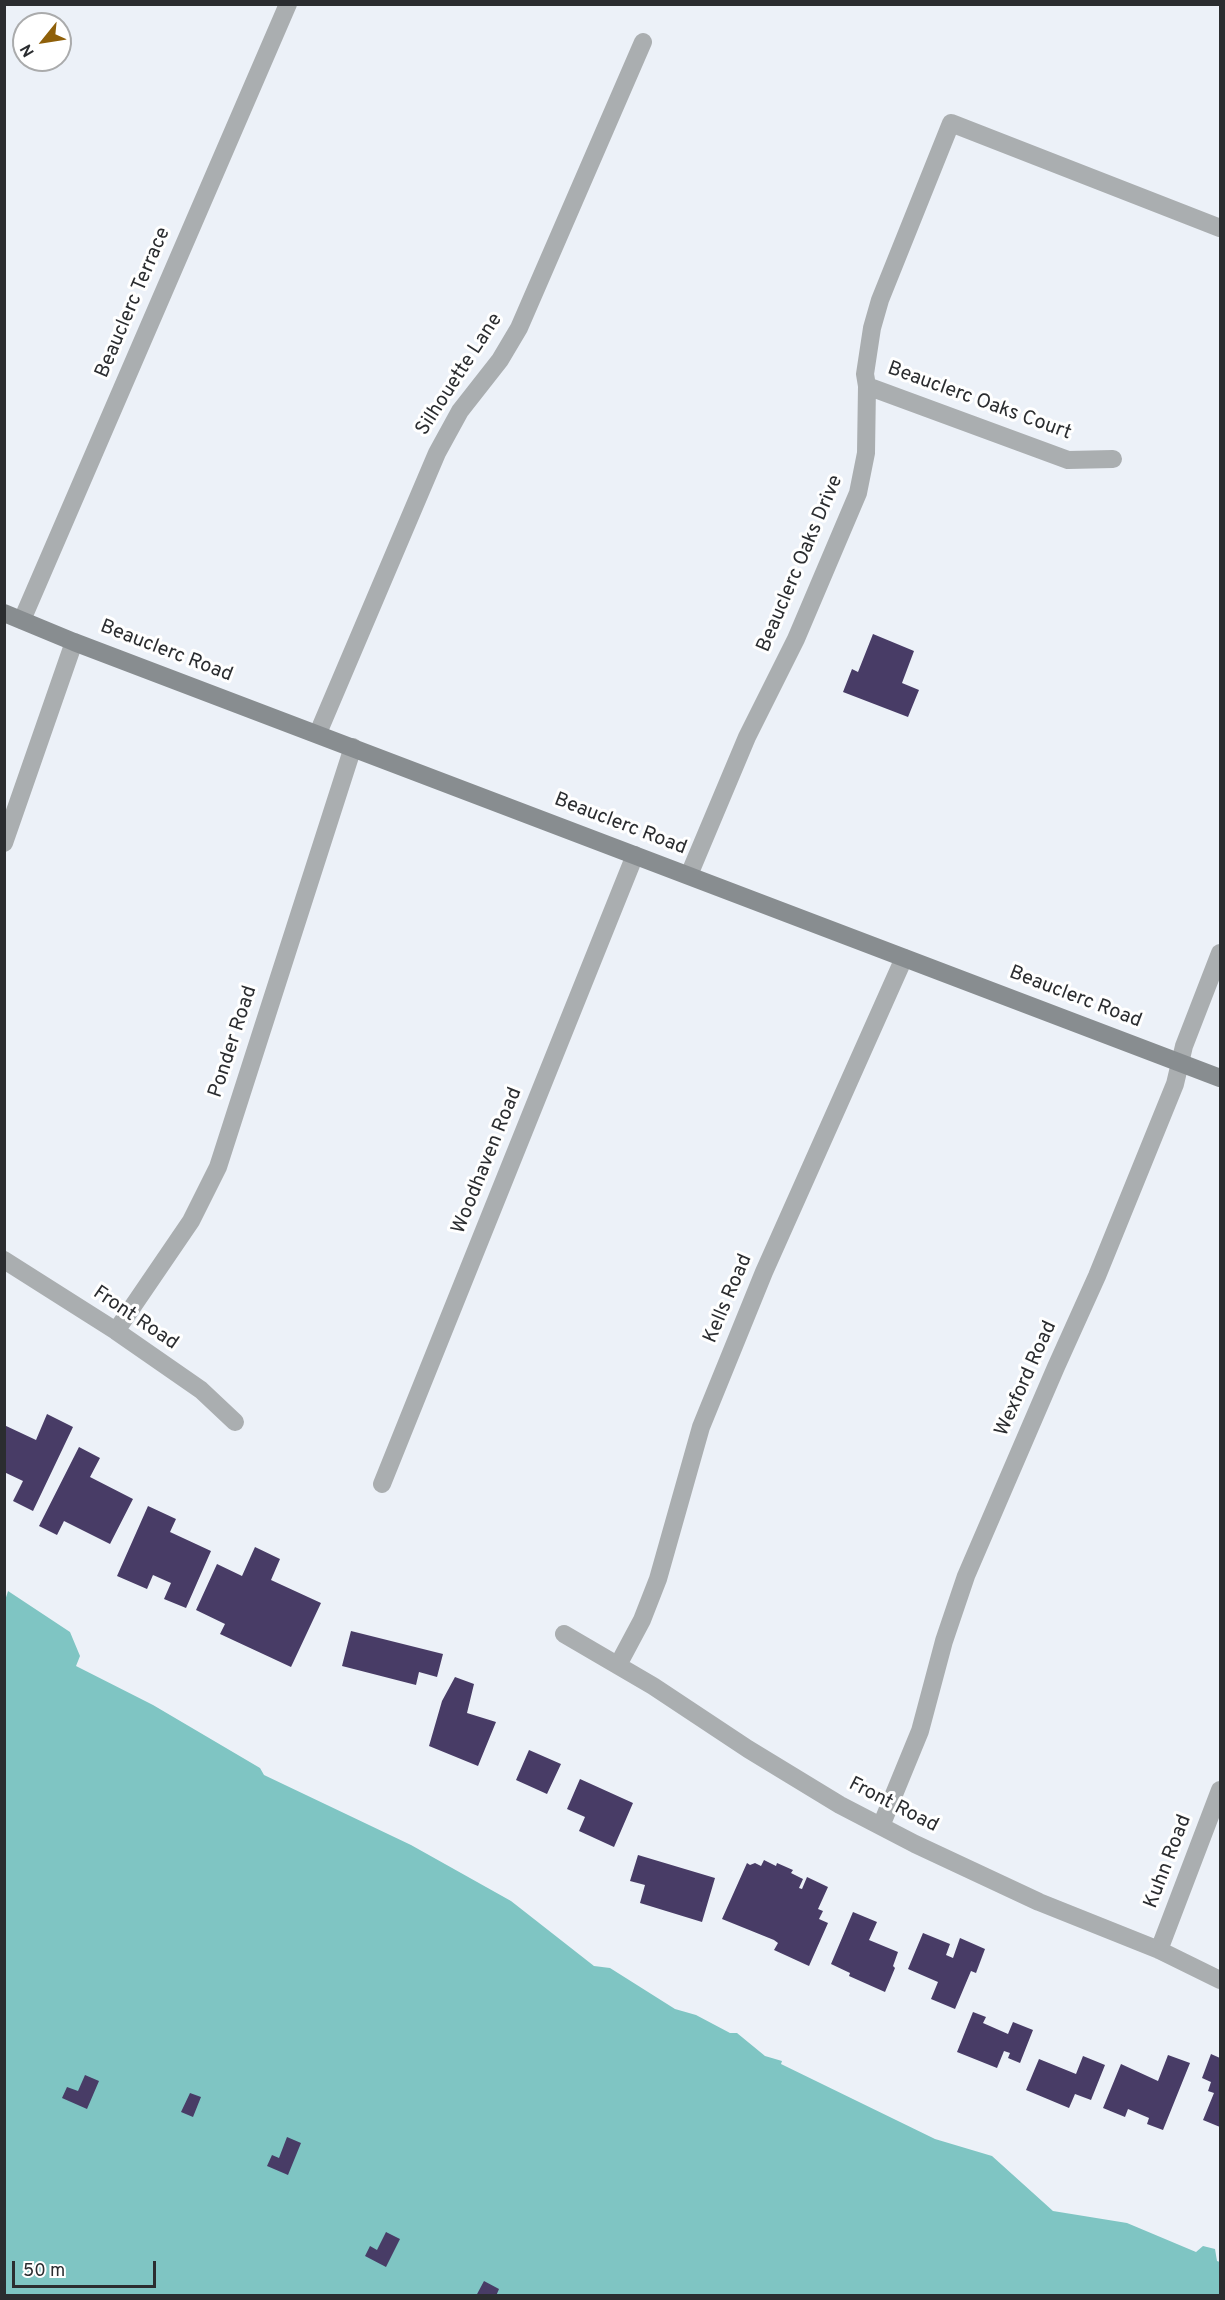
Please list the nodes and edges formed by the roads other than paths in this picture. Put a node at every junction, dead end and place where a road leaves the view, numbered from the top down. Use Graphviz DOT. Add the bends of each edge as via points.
graph roads {
  1 [pos="288,4"];
  2 [pos="643,42"];
  3 [pos="1221,228"];
  4 [pos="867,386"];
  5 [pos="1113,459"];
  6 [pos="4,613"];
  7 [pos="22,620"];
  8 [pos="74,642"];
  9 [pos="318,733"];
  10 [pos="353,747"];
  11 [pos="4,843"];
  12 [pos="635,855"];
  13 [pos="689,875"];
  14 [pos="1221,953"];
  15 [pos="904,958"];
  16 [pos="1180,1062"];
  17 [pos="1221,1078"];
  18 [pos="4,1260"];
  19 [pos="116,1331"];
  20 [pos="235,1422"];
  21 [pos="382,1484"];
  22 [pos="564,1634"];
  23 [pos="618,1665"];
  24 [pos="1221,1790"];
  25 [pos="881,1826"];
  26 [pos="1159,1950"];
  27 [pos="1221,1980"];
  1 -- 7 [label="street, Beauclerc Terrace"];
  2 -- 9 [label="street, Silhouette Lane" via="519,328 500,360 460,411 437,453"];
  3 -- 4 [label="street, Beauclerc Oaks Drive" via="951,123 879,300 867,355"];
  4 -- 5 [label="street, Beauclerc Oaks Court" via="1068,460"];
  4 -- 13 [label="street, Beauclerc Oaks Drive" via="866,453 855,503 796,639 747,737"];
  6 -- 7 [label="street, Beauclerc Road"];
  7 -- 8 [label="street, Beauclerc Road"];
  8 -- 9 [label="street, Beauclerc Road"];
  8 -- 11 [label="street"];
  9 -- 10 [label="street, Beauclerc Road"];
  10 -- 12 [label="street, Beauclerc Road"];
  10 -- 19 [label="street, Ponder Road" via="218,1167 190,1221"];
  12 -- 13 [label="street, Beauclerc Road"];
  12 -- 21 [label="street, Woodhaven Road"];
  13 -- 15 [label="street, Beauclerc Road"];
  14 -- 16 [label="street, Wexford Road"];
  15 -- 16 [label="street, Beauclerc Road"];
  15 -- 23 [label="street, Kells Road" via="764,1272 701,1427 658,1579"];
  16 -- 17 [label="street, Beauclerc Road"];
  16 -- 25 [label="street, Wexford Road" via="1175,1084 1097,1276 966,1576 920,1731"];
  18 -- 19 [label="street, Front Road"];
  19 -- 20 [label="street, Front Road" via="201,1390"];
  22 -- 23 [label="street, Front Road"];
  23 -- 25 [label="street, Front Road" via="840,1805"];
  24 -- 26 [label="street, Kuhn Road"];
  25 -- 26 [label="street, Front Road" via="1039,1902"];
  26 -- 27 [label="street, Front Road"];
}
